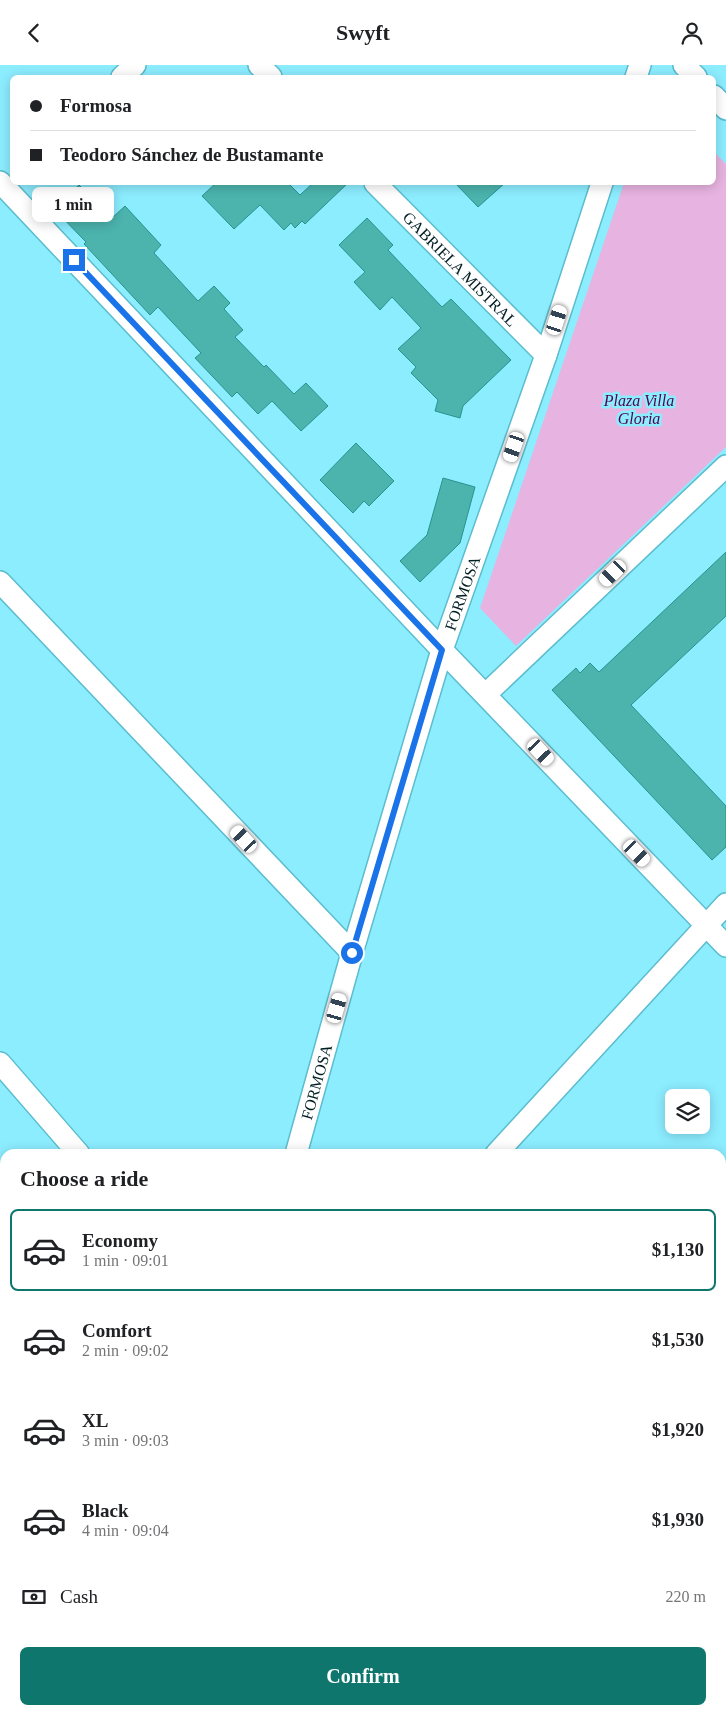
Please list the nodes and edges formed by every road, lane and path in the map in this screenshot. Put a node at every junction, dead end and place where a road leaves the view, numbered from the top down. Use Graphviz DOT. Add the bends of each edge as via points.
graph roads {
  1 [pos="135,65"];
  2 [pos="259,65"];
  3 [pos="124,75"];
  4 [pos="269,75"];
  5 [pos="716,98"];
  6 [pos="726,109"];
  7 [pos="377,185"];
  8 [pos="601,185"];
  9 [pos="5,189"];
  10 [pos="546,355"];
  11 [pos="726,466"];
  12 [pos="0,582"];
  13 [pos="442,650"];
  14 [pos="486,694"];
  15 [pos="726,904"];
  16 [pos="705,925"];
  17 [pos="726,946"];
  18 [pos="352,953"];
  19 [pos="0,1063"];
  20 [pos="75,1149"];
  21 [pos="297,1149"];
  22 [pos="501,1149"];
  1 -- 3 [label="street"];
  2 -- 4 [label="street"];
  5 -- 6 [label="street"];
  7 -- 10 [label="street, GABRIELA MISTRAL"];
  8 -- 10 [label="street, FORMOSA"];
  9 -- 13 [label="street"];
  10 -- 13 [label="street, FORMOSA"];
  11 -- 14 [label="street"];
  12 -- 18 [label="street"];
  13 -- 14 [label="street"];
  13 -- 18 [label="street, FORMOSA"];
  14 -- 16 [label="street"];
  15 -- 16 [label="street"];
  16 -- 17 [label="street"];
  16 -- 22 [label="street"];
  18 -- 21 [label="street, FORMOSA"];
  19 -- 20 [label="street"];
}
